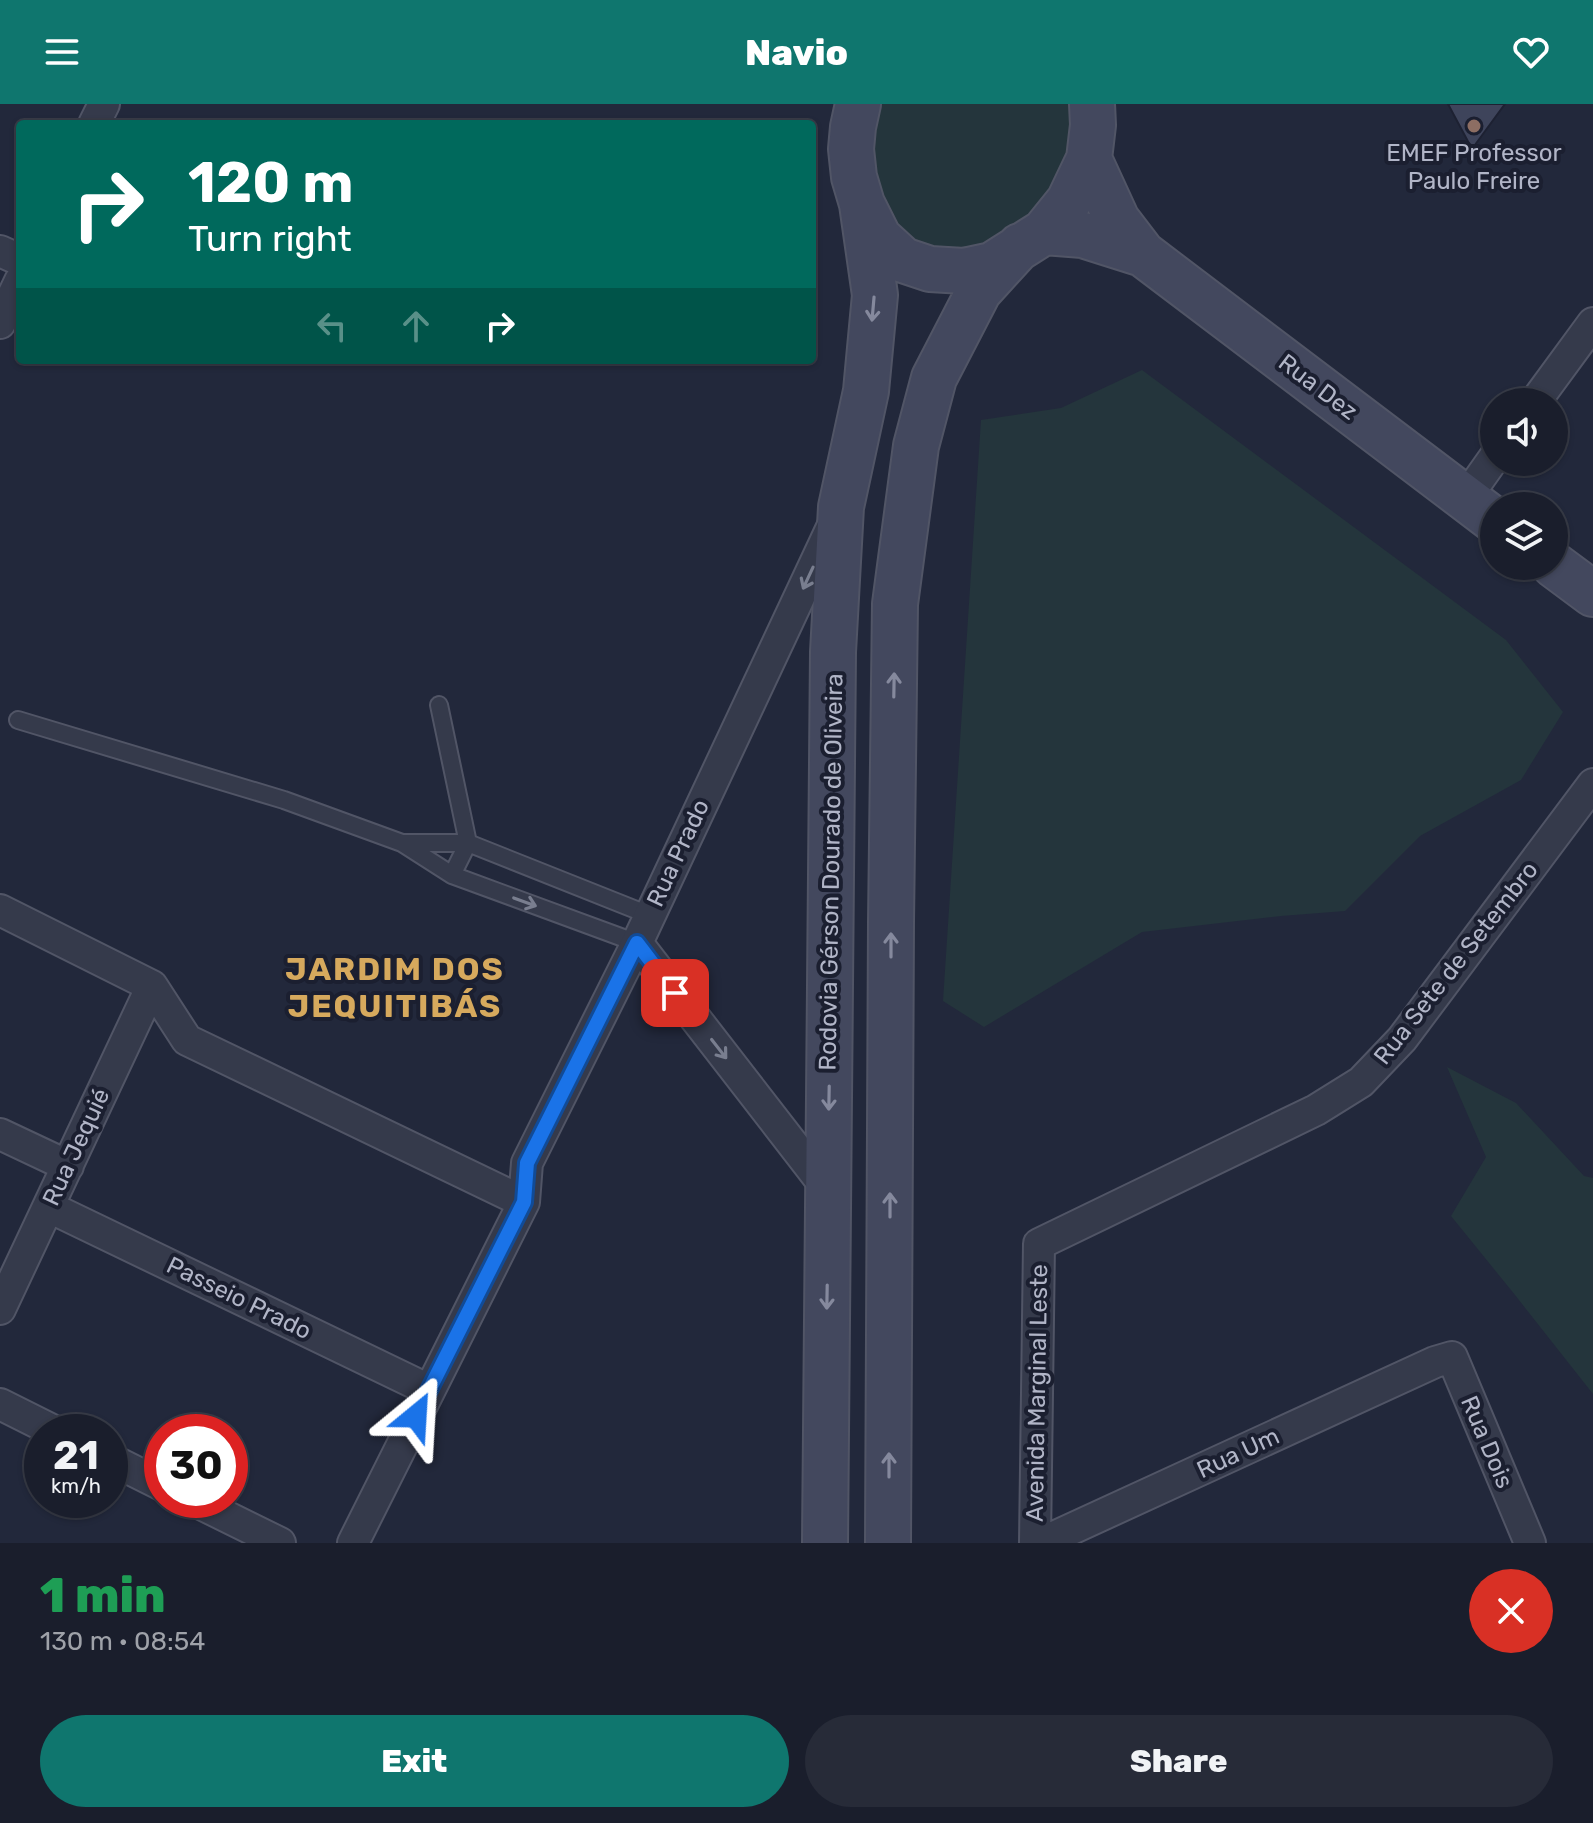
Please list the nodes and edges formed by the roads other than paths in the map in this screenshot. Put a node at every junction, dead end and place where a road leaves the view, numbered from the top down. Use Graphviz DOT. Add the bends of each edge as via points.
graph roads {
  1 [pos="1092,104"];
  2 [pos="853,112"];
  3 [pos="1089,159"];
  4 [pos="862,204"];
  5 [pos="1032,239"];
  6 [pos="1143,254"];
  7 [pos="16,289"];
  8 [pos="0,323"];
  9 [pos="1593,323"];
  10 [pos="1545,388"];
  11 [pos="1489,476"];
  12 [pos="841,507"];
  13 [pos="1479,510"];
  14 [pos="1568,575"];
  15 [pos="1593,594"];
  16 [pos="439,705"];
  17 [pos="18,720"];
  18 [pos="1593,784"];
  19 [pos="402,843"];
  20 [pos="468,843"];
  21 [pos="452,875"];
  22 [pos="0,910"];
  23 [pos="649,915"];
  24 [pos="637,943"];
  25 [pos="152,986"];
  26 [pos="0,1134"];
  27 [pos="68,1166"];
  28 [pos="829,1191"];
  29 [pos="524,1202"];
  30 [pos="49,1207"];
  31 [pos="1039,1244"];
  32 [pos="0,1309"];
  33 [pos="1435,1362"];
  34 [pos="429,1390"];
  35 [pos="0,1404"];
  36 [pos="24,1416"];
  37 [pos="229,1518"];
  38 [pos="280,1543"];
  39 [pos="353,1543"];
  40 [pos="825,1543"];
  41 [pos="888,1543"];
  42 [pos="1038,1543"];
  43 [pos="1530,1543"];
  1 -- 3 [label="main road"];
  2 -- 4 [label="main road" via="851,149"];
  3 -- 5 [label="main road" via="1069,201"];
  3 -- 6 [label="main road, Rua Dez" via="1117,220"];
  4 -- 5 [label="main road" via="879,238 903,260 930,269 964,271 992,265"];
  4 -- 12 [label="main road, Rodovia Gérson Dourado de Oliveira, one-way" via="875,295 866,391"];
  5 -- 6 [label="main road, Rua Dez" via="1083,235"];
  41 -- 5 [label="main road, one-way" via="895,604 916,446 934,378 979,291"];
  6 -- 13 [label="main road, Rua Dez"];
  7 -- 8 [label="street"];
  9 -- 10 [label="street"];
  11 -- 13 [label="street"];
  12 -- 23 [label="street, Rua Prado, one-way"];
  12 -- 28 [label="main road, Rodovia Gérson Dourado de Oliveira, one-way" via="833,652"];
  14 -- 15 [label="main road"];
  16 -- 20 [label="lane"];
  17 -- 19 [label="lane" via="284,800"];
  18 -- 31 [label="street, Rua Sete de Setembro" via="1402,1039 1361,1082 1316,1110"];
  19 -- 20 [label="lane"];
  19 -- 21 [label="lane"];
  20 -- 21 [label="lane"];
  20 -- 23 [label="lane"];
  21 -- 24 [label="lane, one-way"];
  22 -- 25 [label="street"];
  23 -- 24 [label="street, Rua Prado"];
  24 -- 28 [label="street, one-way"];
  24 -- 29 [label="street, Rua Prado" via="527,1163"];
  25 -- 27 [label="street, Rua Jequié"];
  25 -- 29 [label="street" via="187,1040"];
  26 -- 27 [label="street"];
  27 -- 30 [label="street, Rua Jequié"];
  28 -- 40 [label="main road, Rodovia Gérson Dourado de Oliveira, one-way"];
  29 -- 34 [label="street, Rua Prado"];
  30 -- 32 [label="street, Rua Jequié"];
  30 -- 34 [label="street, Passeio Prado"];
  31 -- 42 [label="street, Avenida Marginal Leste"];
  33 -- 42 [label="street, Rua Um"];
  33 -- 43 [label="street, Rua Dois" via="1452,1357"];
  34 -- 39 [label="street, Rua Prado"];
  35 -- 36 [label="street"];
  37 -- 38 [label="street"];
}
